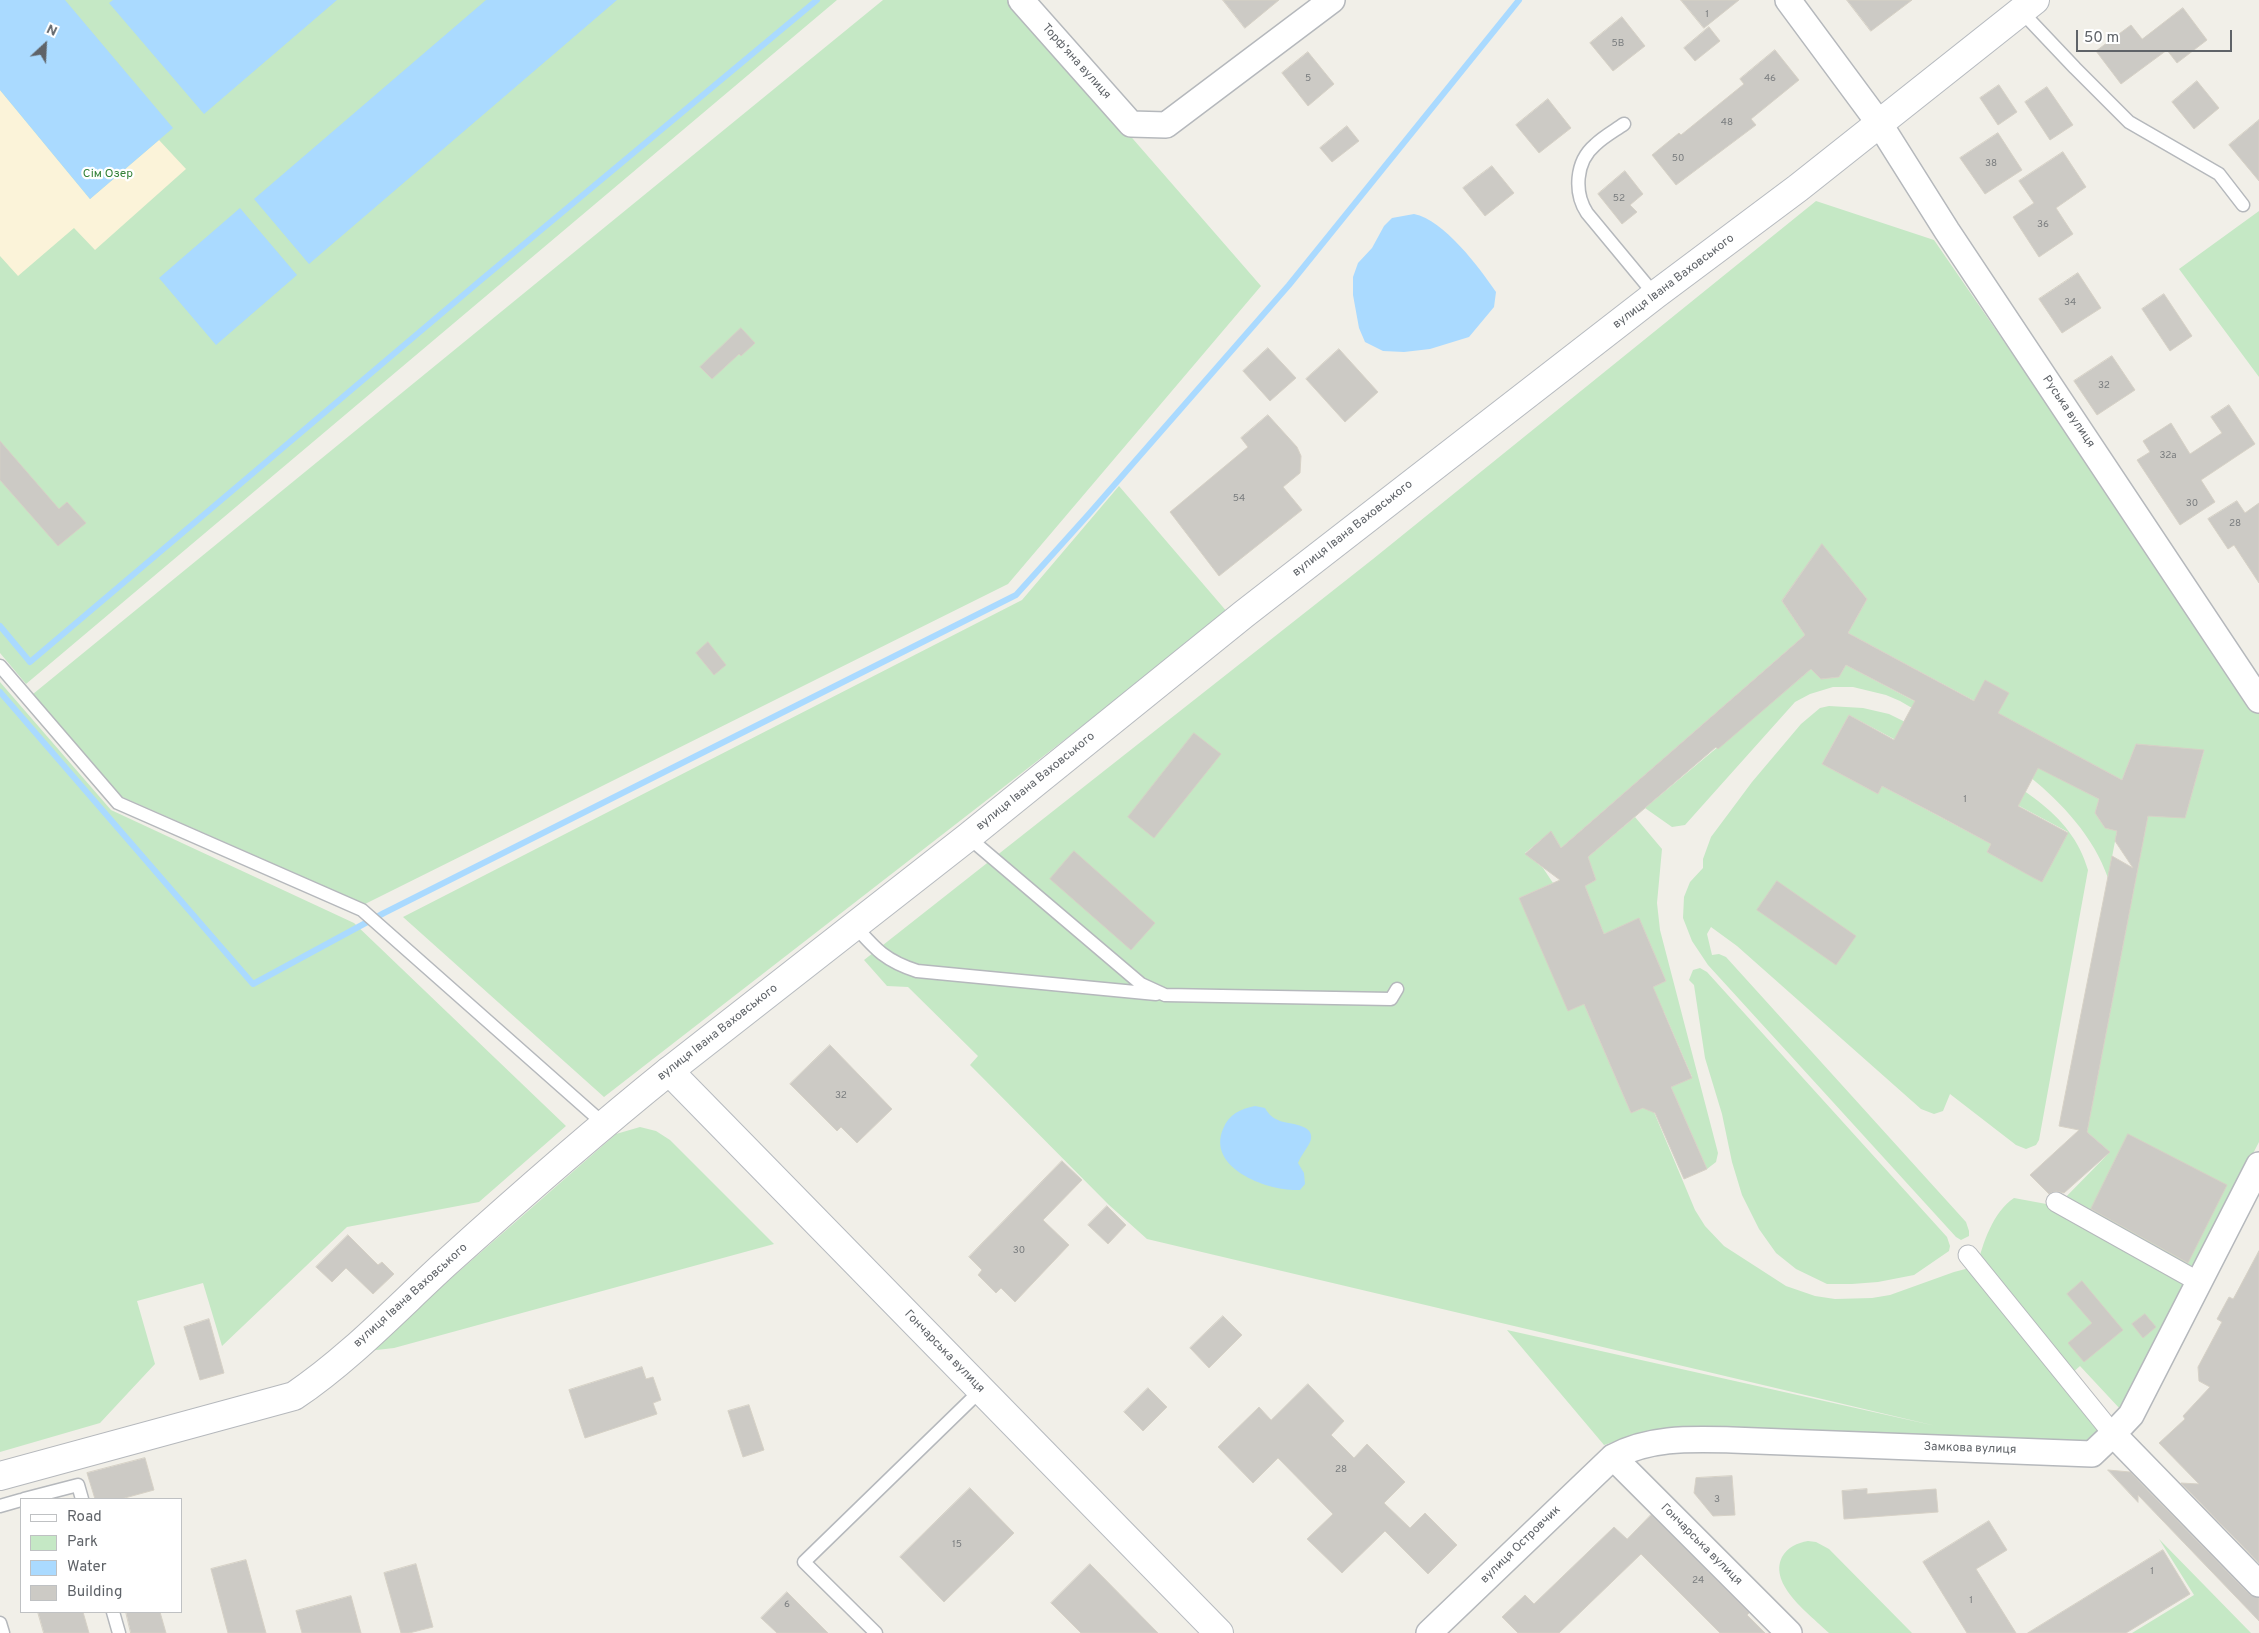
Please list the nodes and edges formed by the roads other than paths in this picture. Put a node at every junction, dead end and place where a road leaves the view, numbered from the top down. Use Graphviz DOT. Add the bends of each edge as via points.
graph roads {
  1 [pos="1021,0"];
  2 [pos="1332,0"];
  3 [pos="1788,0"];
  4 [pos="2028,5"];
  5 [pos="1879,123"];
  6 [pos="1624,124"];
  7 [pos="2243,205"];
  8 [pos="1655,295"];
  9 [pos="0,666"];
  10 [pos="2259,700"];
  11 [pos="968,837"];
  12 [pos="856,926"];
  13 [pos="1397,989"];
  14 [pos="1166,995"];
  15 [pos="669,1071"];
  16 [pos="604,1124"];
  17 [pos="2259,1165"];
  18 [pos="2056,1202"];
  19 [pos="1968,1255"];
  20 [pos="2199,1282"];
  21 [pos="981,1390"];
  22 [pos="2113,1434"];
  23 [pos="1613,1457"];
  24 [pos="0,1476"];
  25 [pos="30,1498"];
  26 [pos="82,1498"];
  27 [pos="20,1501"];
  28 [pos="0,1506"];
  29 [pos="2259,1584"];
  30 [pos="113,1613"];
  31 [pos="0,1623"];
  32 [pos="3,1633"];
  33 [pos="118,1633"];
  34 [pos="876,1633"];
  35 [pos="1219,1633"];
  36 [pos="1429,1633"];
  37 [pos="1789,1633"];
  1 -- 2 [label="street, Торфʼяна вулиця" via="1131,124 1166,125"];
  3 -- 5 [label="street, Руська вулиця"];
  4 -- 5 [label="main road, вулиця Івана Ваховського"];
  4 -- 7 [label="lane" via="2075,68 2129,122 2219,174"];
  5 -- 8 [label="main road, вулиця Івана Ваховського"];
  5 -- 10 [label="street, Руська вулиця"];
  6 -- 8 [label="lane" via="1586,154 1578,193 1587,213"];
  8 -- 11 [label="main road, вулиця Івана Ваховського" via="1244,614"];
  9 -- 16 [label="lane" via="118,802 362,910"];
  11 -- 12 [label="main road, вулиця Івана Ваховського"];
  11 -- 14 [label="lane" via="1141,984"];
  12 -- 14 [label="lane" via="876,950 896,964 917,971"];
  12 -- 15 [label="main road, вулиця Івана Ваховського"];
  13 -- 14 [label="lane" via="1391,999"];
  15 -- 16 [label="main road, вулиця Івана Ваховського"];
  15 -- 21 [label="main road, Гончарська вулиця"];
  16 -- 24 [label="main road, вулиця Івана Ваховського" via="333,1366 294,1396"];
  17 -- 20 [label="street, Замкова вулиця"];
  18 -- 20 [label="street"];
  19 -- 22 [label="street"];
  20 -- 22 [label="street, Замкова вулиця" via="2131,1415"];
  21 -- 34 [label="lane" via="804,1562"];
  21 -- 35 [label="main road, Гончарська вулиця"];
  22 -- 23 [label="street, Замкова вулиця" via="2092,1454 1716,1439 1651,1442 1628,1448"];
  22 -- 29 [label="street"];
  23 -- 36 [label="street, вулиця Островчик"];
  23 -- 37 [label="street, Гончарська вулиця"];
  25 -- 26 [label="lane" via="78,1485"];
  27 -- 28 [label="lane"];
  30 -- 33 [label="lane"];
  31 -- 32 [label="lane"];
}
